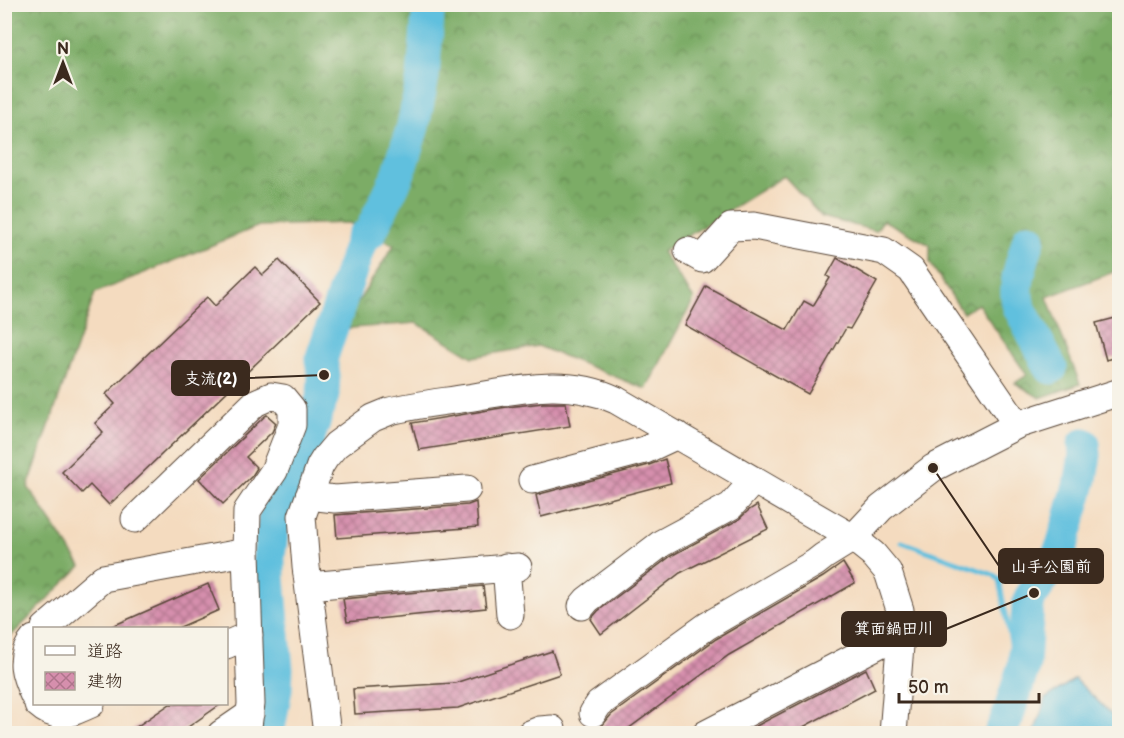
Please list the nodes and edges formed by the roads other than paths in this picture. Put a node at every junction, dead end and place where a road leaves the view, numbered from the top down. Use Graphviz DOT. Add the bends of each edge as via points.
graph roads {
  1 [pos="688,251"];
  2 [pos="1119,392"];
  3 [pos="1017,425"];
  4 [pos="677,435"];
  5 [pos="532,480"];
  6 [pos="754,480"];
  7 [pos="467,489"];
  8 [pos="309,496"];
  9 [pos="135,519"];
  10 [pos="853,538"];
  11 [pos="246,552"];
  12 [pos="309,586"];
  13 [pos="582,606"];
  14 [pos="510,615"];
  15 [pos="46,627"];
  16 [pos="901,633"];
  17 [pos="33,640"];
  18 [pos="238,640"];
  19 [pos="33,694"];
  20 [pos="39,705"];
  21 [pos="88,705"];
  22 [pos="593,713"];
  23 [pos="249,724"];
  24 [pos="221,734"];
  25 [pos="327,734"];
  26 [pos="706,734"];
  27 [pos="893,734"];
  1 -- 3 [label="street" via="702,259 731,227 754,226 884,251 911,270"];
  2 -- 3 [label="street"];
  3 -- 10 [label="street" via="933,468 881,508"];
  4 -- 5 [label="street" via="645,450"];
  4 -- 6 [label="street"];
  4 -- 8 [label="street" via="608,396 572,387 528,389 413,406 373,418 336,445 320,466"];
  6 -- 10 [label="street"];
  6 -- 13 [label="street" via="731,506 662,543"];
  7 -- 8 [label="street" via="335,499"];
  8 -- 12 [label="street" via="302,516"];
  9 -- 11 [label="street" via="255,403 271,396 283,398 292,409 292,425 273,471 247,511"];
  10 -- 16 [label="street" via="888,572 900,610"];
  10 -- 22 [label="street" via="707,626 599,704"];
  11 -- 15 [label="street" via="103,578"];
  11 -- 18 [label="street"];
  12 -- 14 [label="street" via="512,567"];
  12 -- 25 [label="street"];
  16 -- 26 [label="street"];
  16 -- 27 [label="street"];
  17 -- 19 [label="street" via="24,659 24,674"];
  18 -- 23 [label="street"];
  20 -- 21 [label="street" via="62,715"];
  23 -- 24 [label="street"];
}
